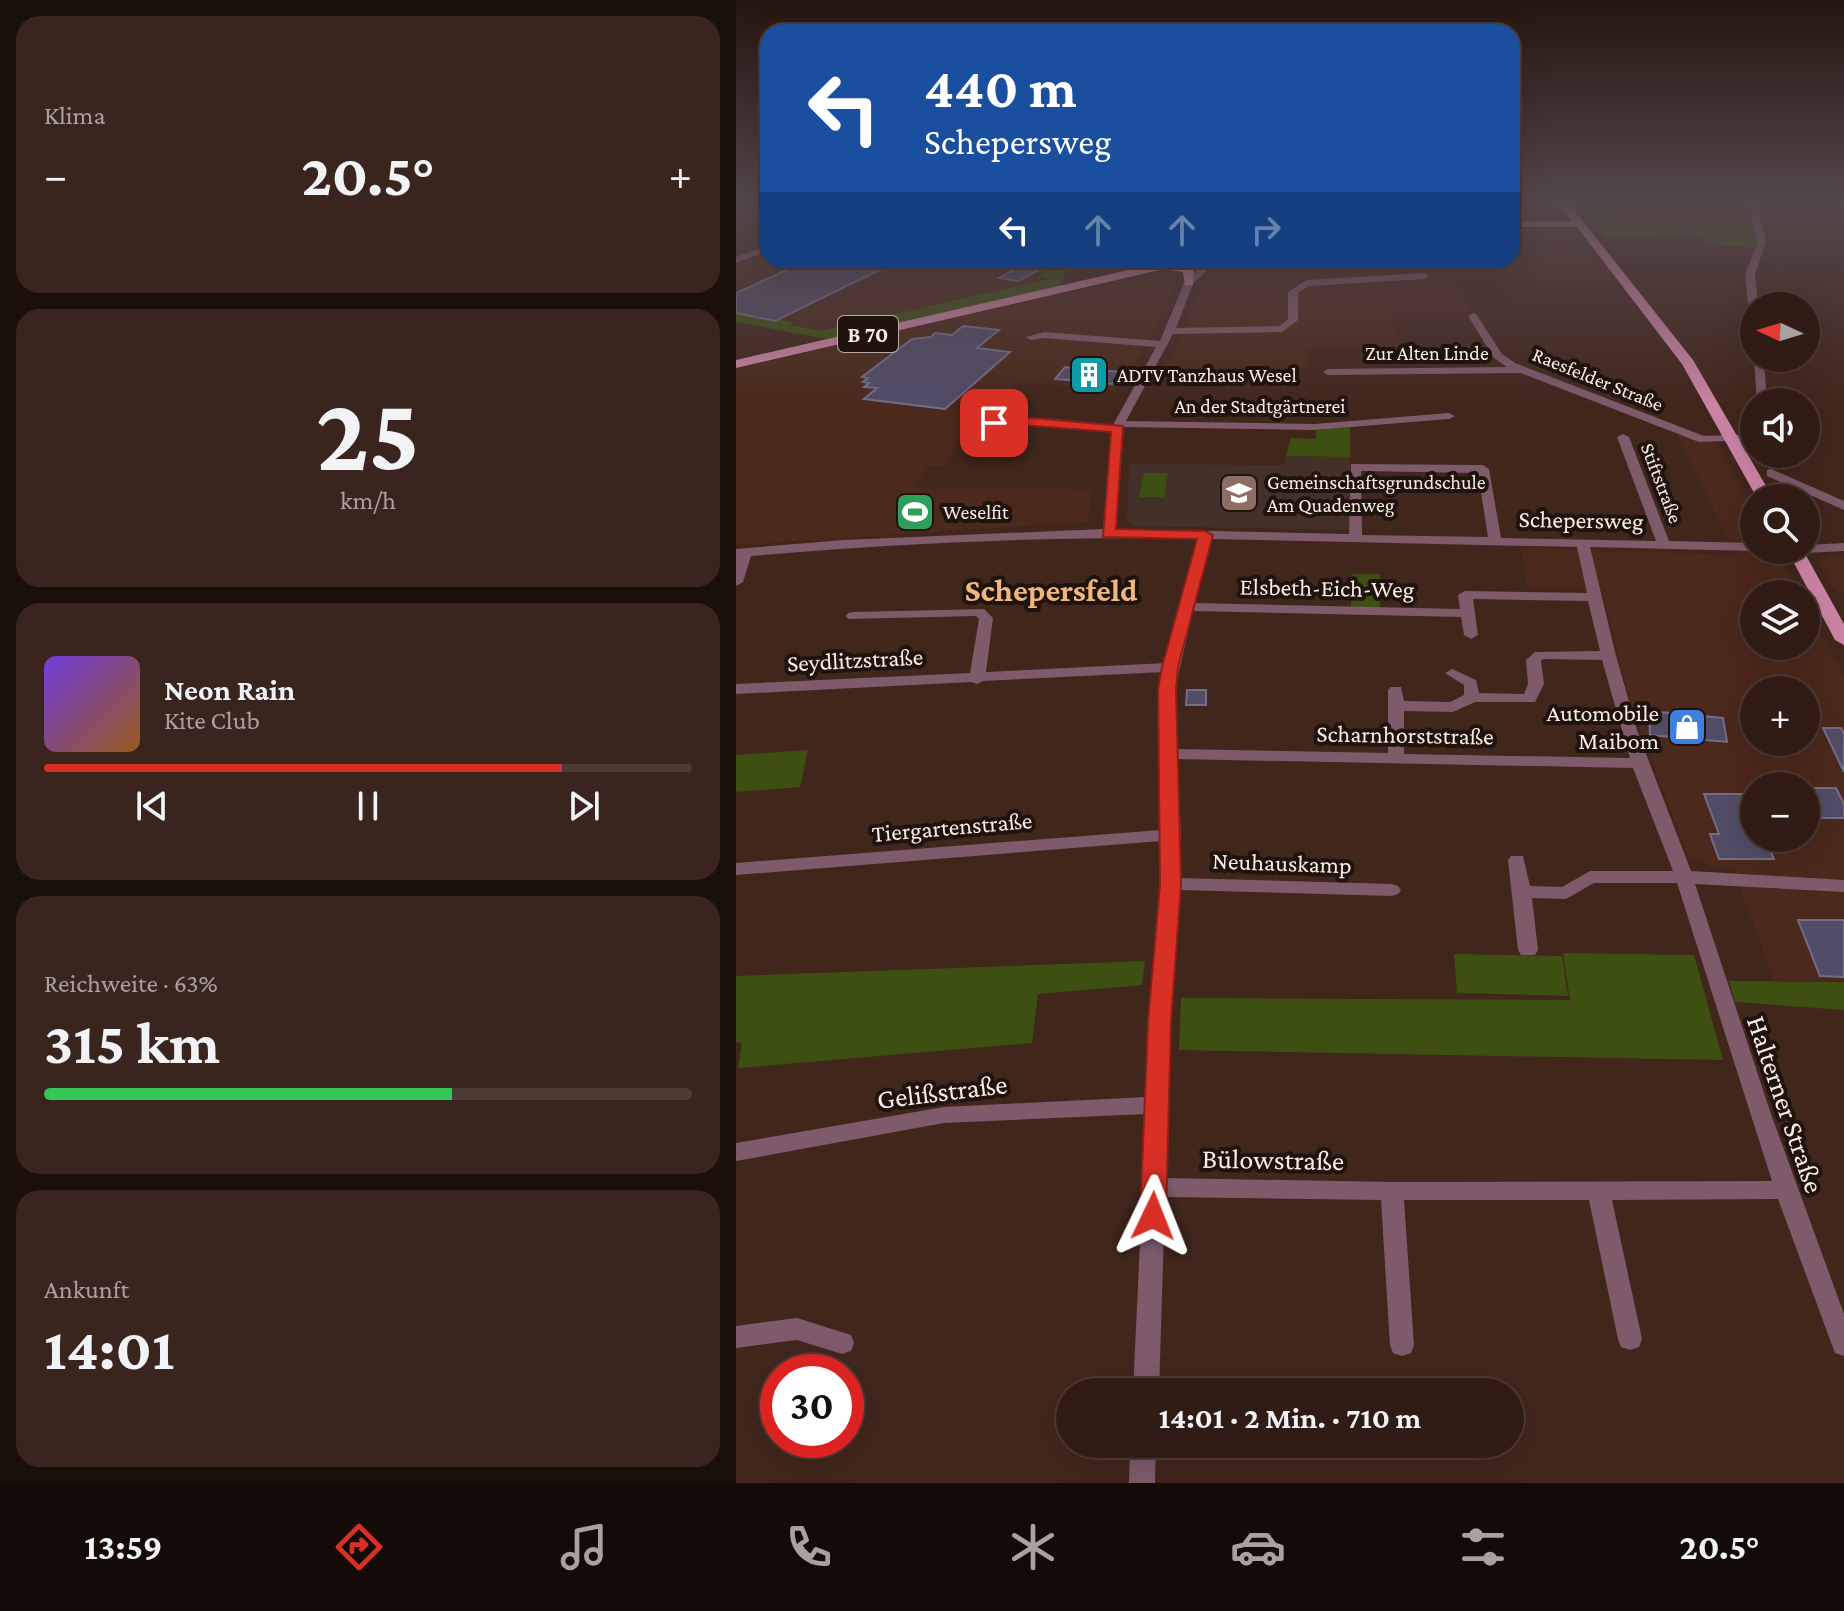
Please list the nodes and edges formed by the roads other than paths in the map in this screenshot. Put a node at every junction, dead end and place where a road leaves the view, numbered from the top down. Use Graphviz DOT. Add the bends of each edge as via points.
graph roads {
  1 [pos="1148,269"];
  2 [pos="1188,269"];
  3 [pos="1202,269"];
  4 [pos="1616,269"];
  5 [pos="1752,269"];
  6 [pos="1424,276"];
  7 [pos="1189,283"];
  8 [pos="1752,292"];
  9 [pos="1473,316"];
  10 [pos="1170,331"];
  11 [pos="1031,337"];
  12 [pos="1162,344"];
  13 [pos="736,364"];
  14 [pos="1525,370"];
  15 [pos="1328,372"];
  16 [pos="1449,416"];
  17 [pos="994,423"];
  18 [pos="1119,426"];
  19 [pos="1623,437"];
  20 [pos="1740,439"];
  21 [pos="1732,440"];
  22 [pos="1771,473"];
  23 [pos="1757,484"];
  24 [pos="1844,506"];
  25 [pos="1109,533"];
  26 [pos="1205,535"];
  27 [pos="1356,538"];
  28 [pos="1495,540"];
  29 [pos="1582,542"];
  30 [pos="1664,544"];
  31 [pos="1740,547"];
  32 [pos="1844,547"];
  33 [pos="1820,548"];
  34 [pos="741,553"];
  35 [pos="1803,564"];
  36 [pos="736,582"];
  37 [pos="1594,597"];
  38 [pos="1186,607"];
  39 [pos="1468,613"];
  40 [pos="853,616"];
  41 [pos="1471,635"];
  42 [pos="1844,640"];
  43 [pos="1608,656"];
  44 [pos="1170,667"];
  45 [pos="1452,673"];
  46 [pos="977,679"];
  47 [pos="736,689"];
  48 [pos="1472,697"];
  49 [pos="1170,754"];
  50 [pos="1396,759"];
  51 [pos="1640,763"];
  52 [pos="1172,835"];
  53 [pos="1517,860"];
  54 [pos="736,869"];
  55 [pos="1684,877"];
  56 [pos="1171,884"];
  57 [pos="1844,886"];
  58 [pos="1392,890"];
  59 [pos="1522,892"];
  60 [pos="1528,950"];
  61 [pos="1156,1105"];
  62 [pos="736,1152"];
  63 [pos="1154,1187"];
  64 [pos="1785,1190"];
  65 [pos="1392,1191"];
  66 [pos="1599,1191"];
  67 [pos="736,1337"];
  68 [pos="1630,1339"];
  69 [pos="842,1343"];
  70 [pos="1402,1345"];
  71 [pos="1844,1345"];
  72 [pos="1147,1378"];
  73 [pos="1143,1458"];
  74 [pos="1142,1483"];
  1 -- 13 [label="main road, B 70"];
  2 -- 7 [label="main road"];
  3 -- 7 [label="street"];
  4 -- 21 [label="main road" via="1688,363"];
  5 -- 8 [label="street"];
  6 -- 10 [label="street" via="1307,283 1293,292 1293,320 1282,329"];
  7 -- 10 [label="street"];
  9 -- 14 [label="street, Raesfelder Straße" via="1498,356"];
  10 -- 12 [label="street"];
  11 -- 12 [label="street"];
  12 -- 18 [label="street"];
  14 -- 15 [label="street, Zur Alten Linde"];
  14 -- 21 [label="street, Raesfelder Straße" via="1703,440"];
  16 -- 18 [label="street, An der Stadtgärtnerei" via="1314,427"];
  17 -- 18 [label="street, An der Stadtgärtnerei"];
  18 -- 25 [label="street"];
  19 -- 30 [label="street, Stiftstraße"];
  20 -- 21 [label="street, Raesfelder Straße"];
  21 -- 23 [label="main road"];
  22 -- 24 [label="street"];
  25 -- 26 [label="street, Schepersweg"];
  25 -- 34 [label="street, Schepersweg"];
  26 -- 27 [label="street, Schepersweg"];
  26 -- 38 [label="street"];
  27 -- 28 [label="street, Schepersweg"];
  27 -- 28 [label="street" via="1355,467 1483,469"];
  28 -- 29 [label="street, Schepersweg"];
  29 -- 30 [label="street, Schepersweg"];
  29 -- 37 [label="street, Halterner Straße"];
  30 -- 31 [label="street, Schepersweg"];
  32 -- 33 [label="street"];
  34 -- 36 [label="street"];
  35 -- 42 [label="main road"];
  37 -- 39 [label="street" via="1465,595"];
  37 -- 43 [label="street, Halterner Straße"];
  38 -- 39 [label="street, Elsbeth-Eich-Weg"];
  38 -- 44 [label="street"];
  39 -- 41 [label="street"];
  40 -- 46 [label="street, Seydlitzstraße" via="979,612 986,618"];
  43 -- 48 [label="street" via="1540,655 1533,660 1536,684 1530,699"];
  43 -- 51 [label="street, Halterner Straße"];
  44 -- 46 [label="street, Seydlitzstraße"];
  44 -- 49 [label="street"];
  45 -- 48 [label="street" via="1471,683"];
  46 -- 47 [label="street, Seydlitzstraße"];
  48 -- 50 [label="street" via="1453,707 1396,698"];
  49 -- 50 [label="street, Scharnhorststraße"];
  49 -- 52 [label="street"];
  50 -- 51 [label="street, Scharnhorststraße"];
  51 -- 55 [label="street, Halterner Straße"];
  52 -- 54 [label="street, Tiergartenstraße"];
  52 -- 56 [label="street"];
  53 -- 59 [label="street"];
  55 -- 57 [label="street"];
  55 -- 59 [label="street" via="1590,877 1566,893"];
  55 -- 64 [label="street, Halterner Straße"];
  56 -- 58 [label="street, Neuhauskamp"];
  56 -- 61 [label="street"];
  59 -- 60 [label="street"];
  61 -- 62 [label="street, Gelißstraße" via="944,1115"];
  61 -- 63 [label="street"];
  63 -- 65 [label="street, Bülowstraße"];
  63 -- 72 [label="street"];
  64 -- 66 [label="street, Bülowstraße"];
  64 -- 71 [label="street, Halterner Straße"];
  65 -- 66 [label="street, Bülowstraße"];
  65 -- 70 [label="street"];
  66 -- 68 [label="street"];
  67 -- 69 [label="street" via="797,1329"];
  73 -- 74 [label="street"];
}
